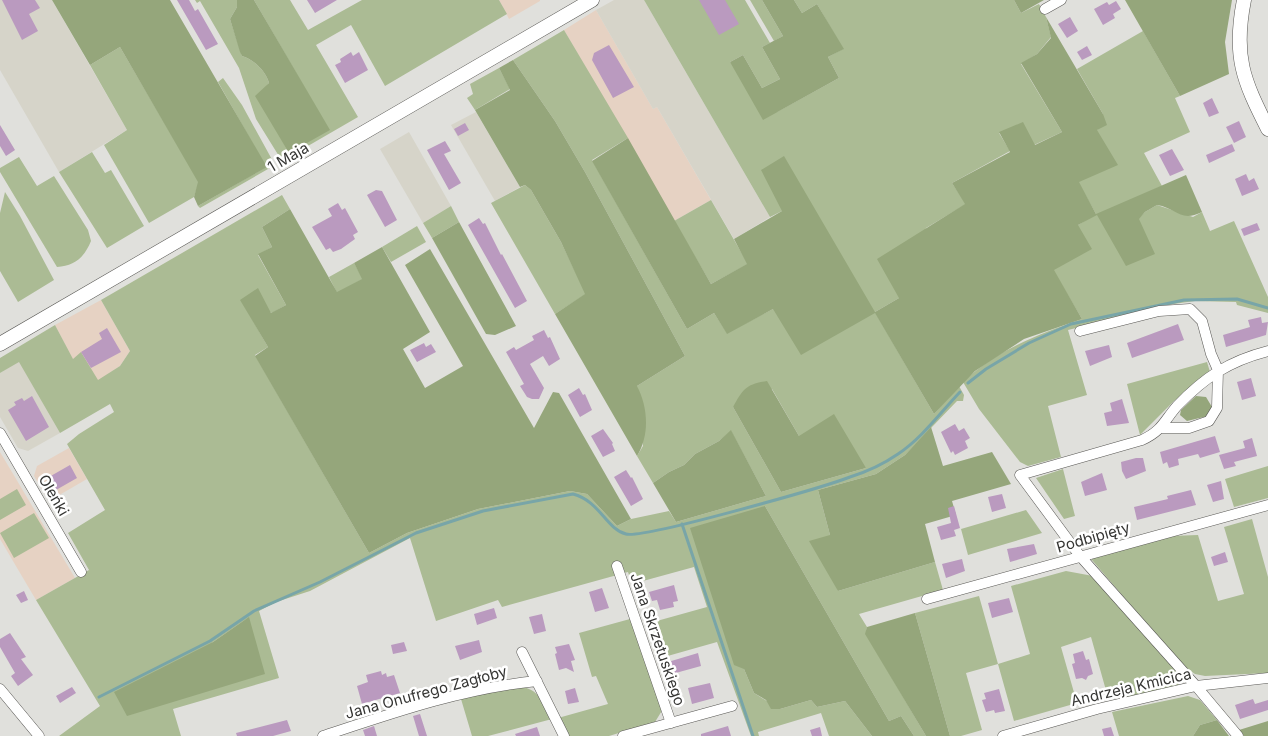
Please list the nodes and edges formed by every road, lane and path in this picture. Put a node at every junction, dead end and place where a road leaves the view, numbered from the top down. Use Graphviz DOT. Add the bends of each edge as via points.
graph roads {
  1 [pos="592,0"];
  2 [pos="1061,0"];
  3 [pos="1244,0"];
  4 [pos="1045,9"];
  5 [pos="1268,129"];
  6 [pos="1080,331"];
  7 [pos="0,344"];
  8 [pos="1268,351"];
  9 [pos="1218,370"];
  10 [pos="1162,428"];
  11 [pos="0,433"];
  12 [pos="1268,505"];
  13 [pos="1080,556"];
  14 [pos="617,566"];
  15 [pos="81,572"];
  16 [pos="927,599"];
  17 [pos="522,652"];
  18 [pos="1268,678"];
  19 [pos="537,681"];
  20 [pos="1196,686"];
  21 [pos="0,689"];
  22 [pos="732,706"];
  23 [pos="672,723"];
  24 [pos="39,736"];
  25 [pos="323,736"];
  26 [pos="564,736"];
  27 [pos="623,736"];
  28 [pos="1003,736"];
  29 [pos="1238,736"];
  1 -- 7 [label="main road, 1 Maja"];
  2 -- 4 [label="street"];
  3 -- 5 [label="main road" via="1238,35 1241,67"];
  6 -- 9 [label="street" via="1159,310 1190,309 1202,321"];
  8 -- 9 [label="street"];
  9 -- 10 [label="street" via="1178,406"];
  9 -- 10 [label="street" via="1214,416 1189,428"];
  10 -- 13 [label="street" via="1142,440 1020,475"];
  11 -- 15 [label="street, Oleńki"];
  12 -- 13 [label="street, Podbipięty"];
  13 -- 16 [label="street, Podbipięty"];
  13 -- 20 [label="street"];
  14 -- 23 [label="street, Jana Skrzetuskiego"];
  17 -- 19 [label="street"];
  18 -- 20 [label="street, Andrzeja Kmicica"];
  19 -- 25 [label="street, Jana Onufrego Zagłoby" via="460,695"];
  19 -- 26 [label="street"];
  20 -- 28 [label="street, Andrzeja Kmicica" via="1097,709"];
  20 -- 29 [label="street"];
  21 -- 24 [label="street"];
  22 -- 23 [label="street, Jana Skrzetuskiego"];
  23 -- 27 [label="street, Jana Skrzetuskiego"];
}
